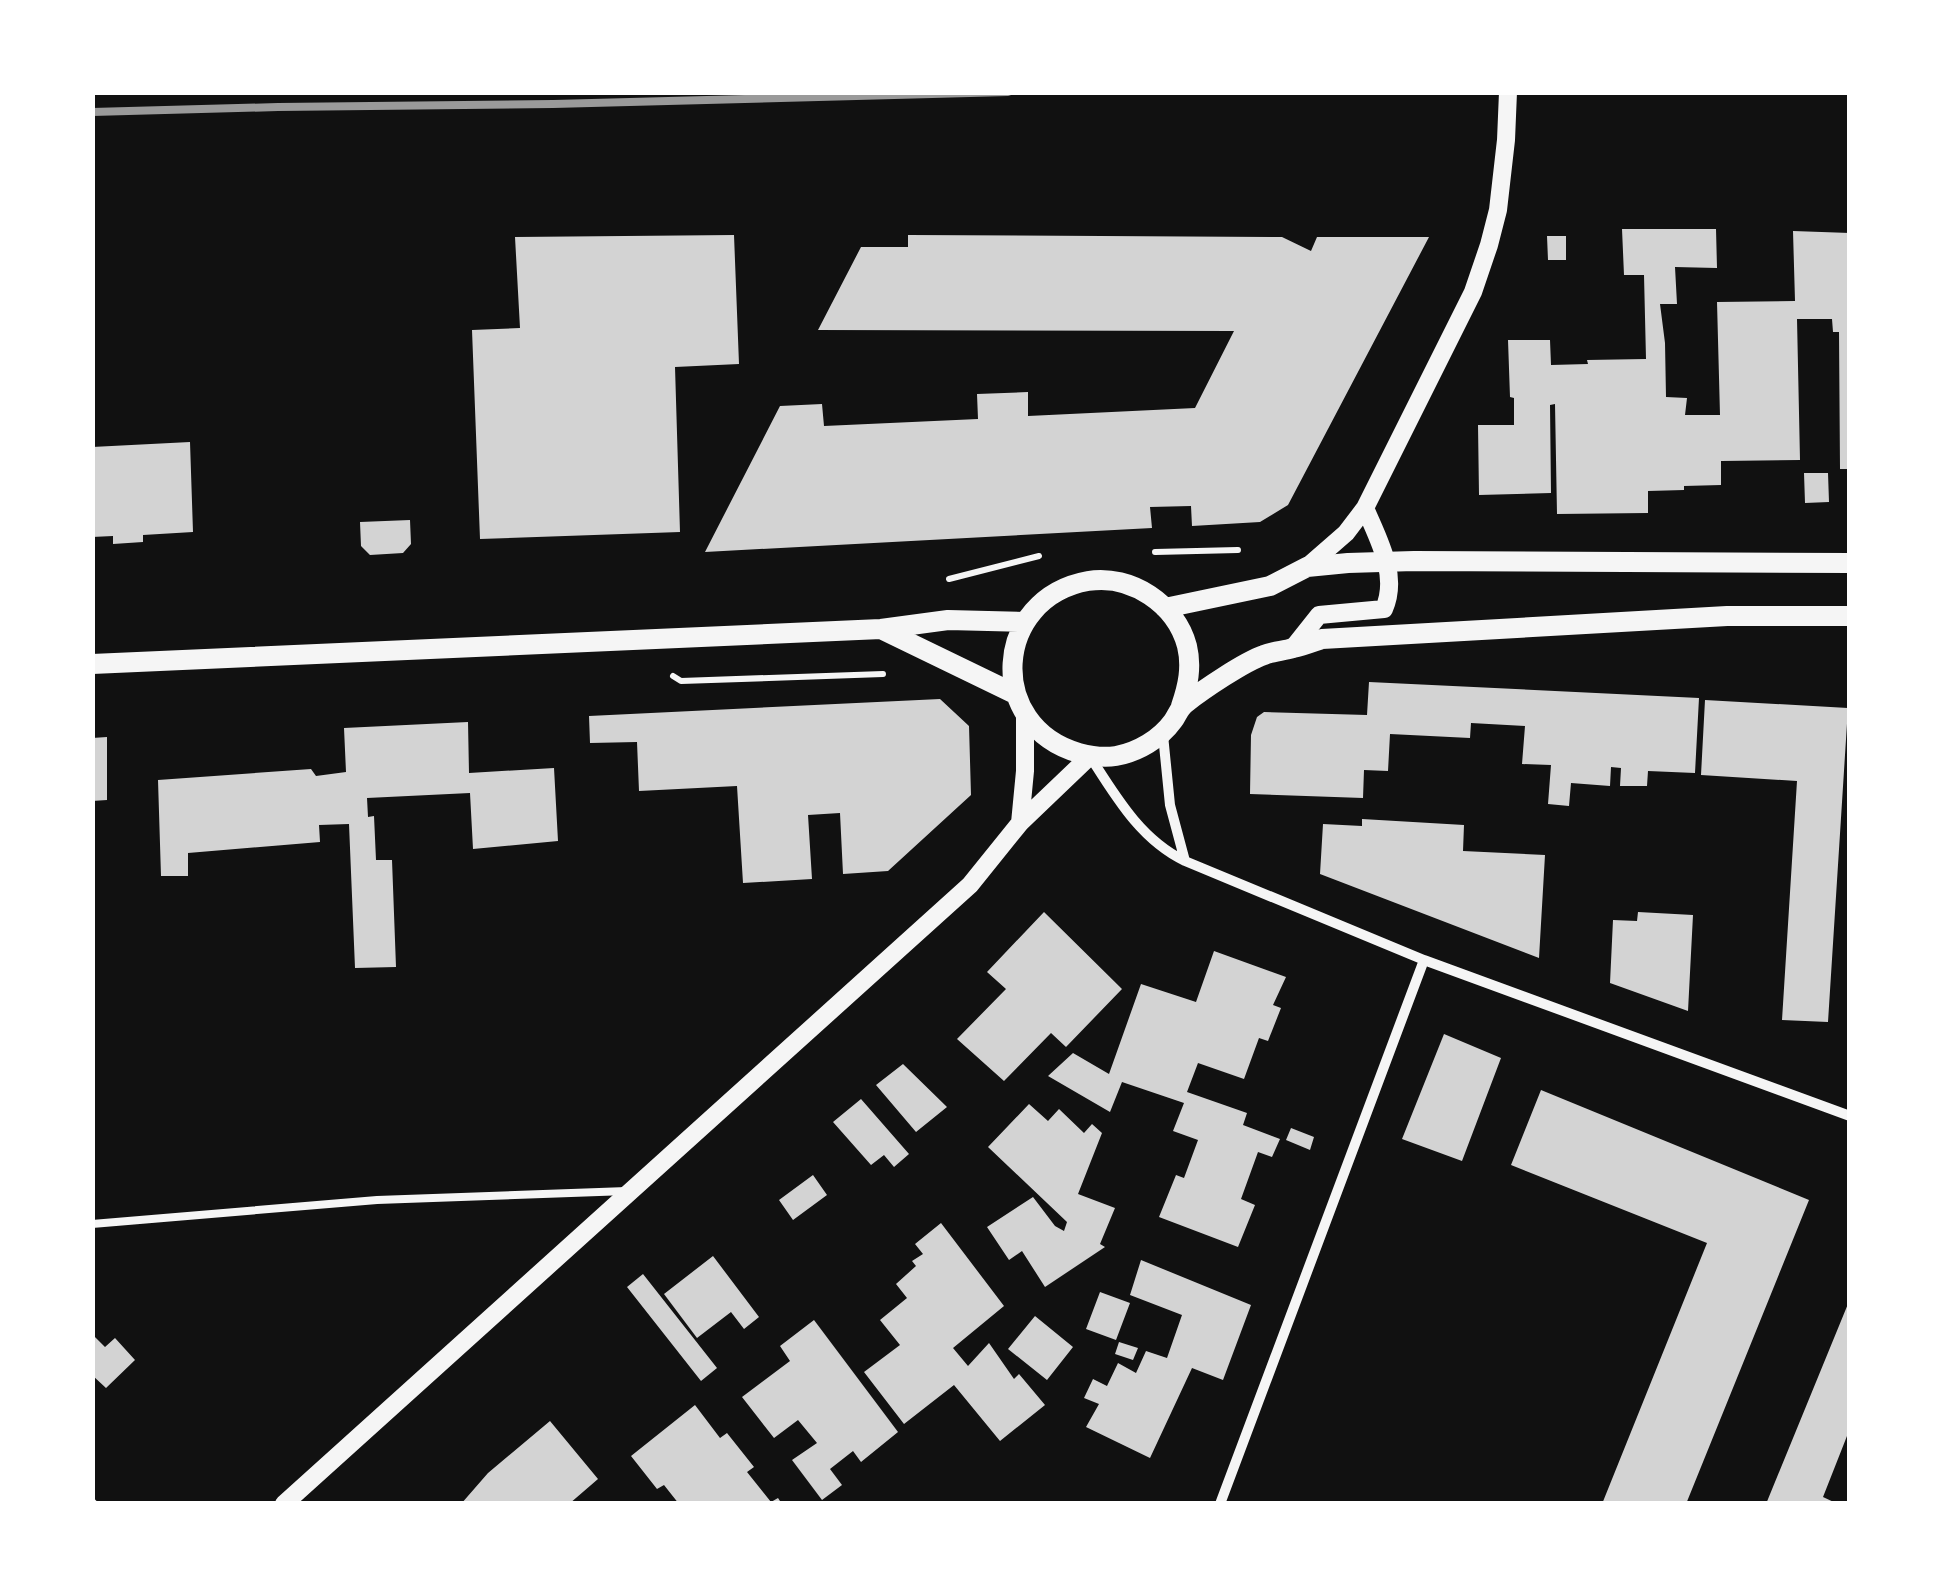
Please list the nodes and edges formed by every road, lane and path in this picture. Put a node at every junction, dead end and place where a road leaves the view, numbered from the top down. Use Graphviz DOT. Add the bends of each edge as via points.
graph roads {
  1 [pos="1508,92"];
  2 [pos="1366,508"];
  3 [pos="1388,562"];
  4 [pos="1850,563"];
  5 [pos="1308,567"];
  6 [pos="1165,608"];
  7 [pos="1850,616"];
  8 [pos="1025,622"];
  9 [pos="881,630"];
  10 [pos="1292,649"];
  11 [pos="92,664"];
  12 [pos="1015,694"];
  13 [pos="1181,706"];
  14 [pos="1025,716"];
  15 [pos="1163,732"];
  16 [pos="1090,756"];
  17 [pos="1020,823"];
  18 [pos="1185,861"];
  19 [pos="1424,960"];
  20 [pos="1850,1116"];
  21 [pos="631,1191"];
  22 [pos="92,1224"];
  23 [pos="284,1504"];
  24 [pos="1220,1504"];
  1 -- 2 [label="street" via="1489,245"];
  2 -- 3 [label="street"];
  2 -- 5 [label="street"];
  3 -- 4 [label="main road"];
  3 -- 5 [label="main road"];
  3 -- 10 [label="street" via="1384,609 1319,615"];
  5 -- 6 [label="main road" via="1270,586"];
  6 -- 8 [label="main road" via="1144,590 1092,580 1065,587"];
  6 -- 13 [label="main road" via="1188,654"];
  7 -- 10 [label="main road" via="1410,633 1322,639"];
  8 -- 9 [label="main road" via="948,620"];
  8 -- 12 [label="main road" via="1011,669"];
  9 -- 11 [label="main road"];
  9 -- 12 [label="main road"];
  10 -- 13 [label="main road" via="1264,654"];
  12 -- 14 [label="main road"];
  13 -- 15 [label="main road"];
  14 -- 16 [label="main road" via="1062,748"];
  14 -- 17 [label="street"];
  15 -- 16 [label="main road" via="1141,748"];
  15 -- 18 [label="street" via="1170,804"];
  16 -- 17 [label="street"];
  16 -- 18 [label="street" via="1138,825"];
  17 -- 21 [label="street" via="970,885"];
  18 -- 19 [label="street"];
  19 -- 20 [label="street"];
  19 -- 24 [label="street"];
  21 -- 22 [label="lane" via="377,1200"];
  21 -- 23 [label="street"];
}
